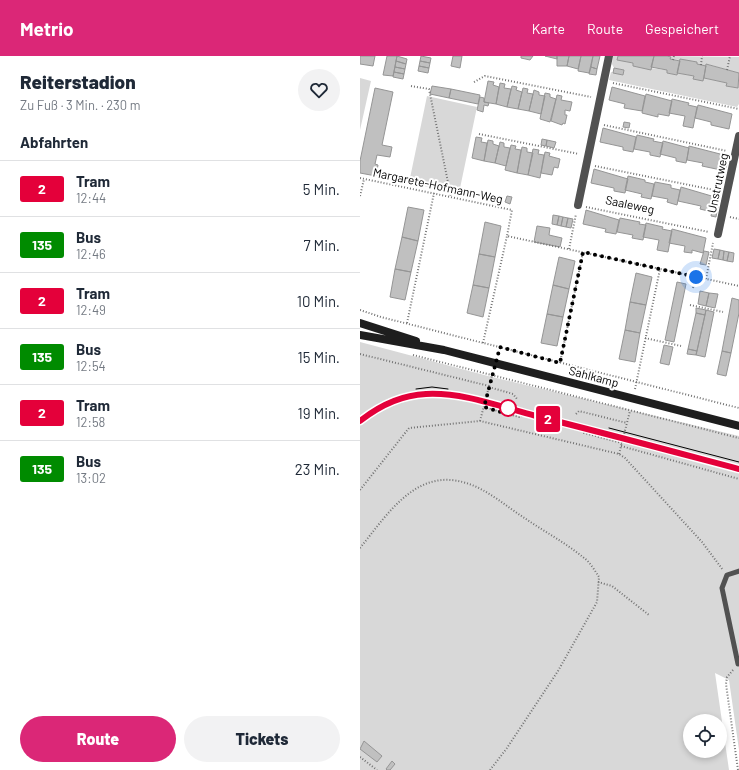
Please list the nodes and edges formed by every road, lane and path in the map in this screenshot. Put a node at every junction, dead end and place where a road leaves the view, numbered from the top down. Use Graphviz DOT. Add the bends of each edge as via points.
graph roads {
  1 [pos="609,56"];
  2 [pos="674,56"];
  3 [pos="702,56"];
  4 [pos="730,56"];
  5 [pos="674,60"];
  6 [pos="701,65"];
  7 [pos="727,70"];
  8 [pos="604,81"];
  9 [pos="474,82"];
  10 [pos="411,86"];
  11 [pos="600,99"];
  12 [pos="739,109"];
  13 [pos="595,123"];
  14 [pos="479,134"];
  15 [pos="739,136"];
  16 [pos="735,153"];
  17 [pos="587,160"];
  18 [pos="360,178"];
  19 [pos="364,178"];
  20 [pos="434,193"];
  21 [pos="727,193"];
  22 [pos="360,196"];
  23 [pos="451,197"];
  24 [pos="578,206"];
  25 [pos="718,234"];
  26 [pos="507,236"];
  27 [pos="569,249"];
  28 [pos="583,252"];
  29 [pos="660,269"];
  30 [pos="696,277"];
  31 [pos="706,279"];
  32 [pos="739,286"];
  33 [pos="693,288"];
  34 [pos="690,305"];
  35 [pos="360,311"];
  36 [pos="723,312"];
  37 [pos="361,322"];
  38 [pos="407,323"];
  39 [pos="360,335"];
  40 [pos="645,338"];
  41 [pos="484,343"];
  42 [pos="681,346"];
  43 [pos="500,347"];
  44 [pos="444,350"];
  45 [pos="360,354"];
  46 [pos="407,354"];
  47 [pos="495,363"];
  48 [pos="560,363"];
  49 [pos="492,375"];
  50 [pos="636,382"];
  51 [pos="489,386"];
  52 [pos="633,398"];
  53 [pos="517,399"];
  54 [pos="484,407"];
  55 [pos="739,408"];
  56 [pos="630,411"];
  57 [pos="576,414"];
  58 [pos="525,415"];
  59 [pos="480,421"];
  60 [pos="627,423"];
  61 [pos="739,426"];
  62 [pos="582,430"];
  63 [pos="739,438"];
  64 [pos="621,444"];
  65 [pos="619,454"];
  66 [pos="739,479"];
  67 [pos="360,490"];
  68 [pos="360,548"];
  69 [pos="739,571"];
  70 [pos="727,575"];
  71 [pos="598,582"];
  72 [pos="649,615"];
  73 [pos="738,664"];
  74 [pos="360,756"];
  75 [pos="376,770"];
  76 [pos="490,770"];
  77 [pos="738,770"];
  1 -- 8 [label="street"];
  2 -- 5 [label="path"];
  3 -- 6 [label="path"];
  4 -- 7 [label="path"];
  8 -- 11 [label="street"];
  8 -- 12 [label="path"];
  9 -- 11 [label="path" via="485,76"];
  10 -- 23 [label="path" via="429,89"];
  11 -- 13 [label="street"];
  13 -- 16 [label="path"];
  13 -- 17 [label="street"];
  14 -- 17 [label="path"];
  15 -- 16 [label="street, Unstrutweg"];
  16 -- 21 [label="street, Unstrutweg"];
  17 -- 21 [label="path"];
  17 -- 24 [label="street"];
  18 -- 19 [label="path, Margarete-Hofmann-Weg"];
  19 -- 20 [label="path, Margarete-Hofmann-Weg"];
  19 -- 22 [label="path"];
  20 -- 23 [label="path, Margarete-Hofmann-Weg"];
  20 -- 38 [label="path"];
  21 -- 25 [label="street, Unstrutweg"];
  23 -- 26 [label="path, Margarete-Hofmann-Weg" via="512,210"];
  24 -- 25 [label="path, Saaleweg"];
  24 -- 27 [label="path"];
  25 -- 31 [label="path"];
  26 -- 27 [label="path"];
  26 -- 41 [label="path"];
  27 -- 28 [label="path"];
  28 -- 29 [label="path"];
  28 -- 48 [label="path"];
  29 -- 30 [label="path"];
  29 -- 40 [label="path"];
  30 -- 31 [label="path"];
  30 -- 33 [label="path"];
  31 -- 32 [label="path"];
  34 -- 36 [label="path"];
  35 -- 38 [label="path"];
  37 -- 44 [label="street, Sahlkamp"];
  38 -- 41 [label="path"];
  39 -- 44 [label="street, Sahlkamp"];
  40 -- 42 [label="path"];
  40 -- 50 [label="path"];
  41 -- 43 [label="path"];
  43 -- 47 [label="path"];
  43 -- 48 [label="path"];
  44 -- 47 [label="street, Sahlkamp"];
  45 -- 51 [label="path"];
  46 -- 49 [label="path"];
  47 -- 49 [label="path"];
  47 -- 52 [label="street, Sahlkamp"];
  48 -- 50 [label="path"];
  49 -- 51 [label="path"];
  49 -- 56 [label="path"];
  50 -- 52 [label="path"];
  50 -- 55 [label="path"];
  51 -- 53 [label="path" via="514,394"];
  51 -- 54 [label="path"];
  52 -- 56 [label="path"];
  52 -- 61 [label="street, Sahlkamp"];
  54 -- 58 [label="path" via="519,416"];
  54 -- 59 [label="path"];
  56 -- 60 [label="path"];
  56 -- 63 [label="path"];
  57 -- 60 [label="path" via="579,411"];
  59 -- 65 [label="path"];
  59 -- 67 [label="path" via="409,428"];
  60 -- 64 [label="path"];
  62 -- 64 [label="path" via="584,433"];
  64 -- 65 [label="path"];
  64 -- 66 [label="path"];
  65 -- 70 [label="path" via="702,542"];
  68 -- 71 [label="path" via="399,500 416,488 437,480 453,480 467,483 486,493 586,558 599,577"];
  69 -- 70 [label="lane"];
  70 -- 73 [label="lane" via="722,588"];
  71 -- 72 [label="path" via="612,586"];
  71 -- 76 [label="path" via="597,602 558,671"];
  73 -- 77 [label="path" via="727,677 726,684"];
  74 -- 75 [label="path"];
}
